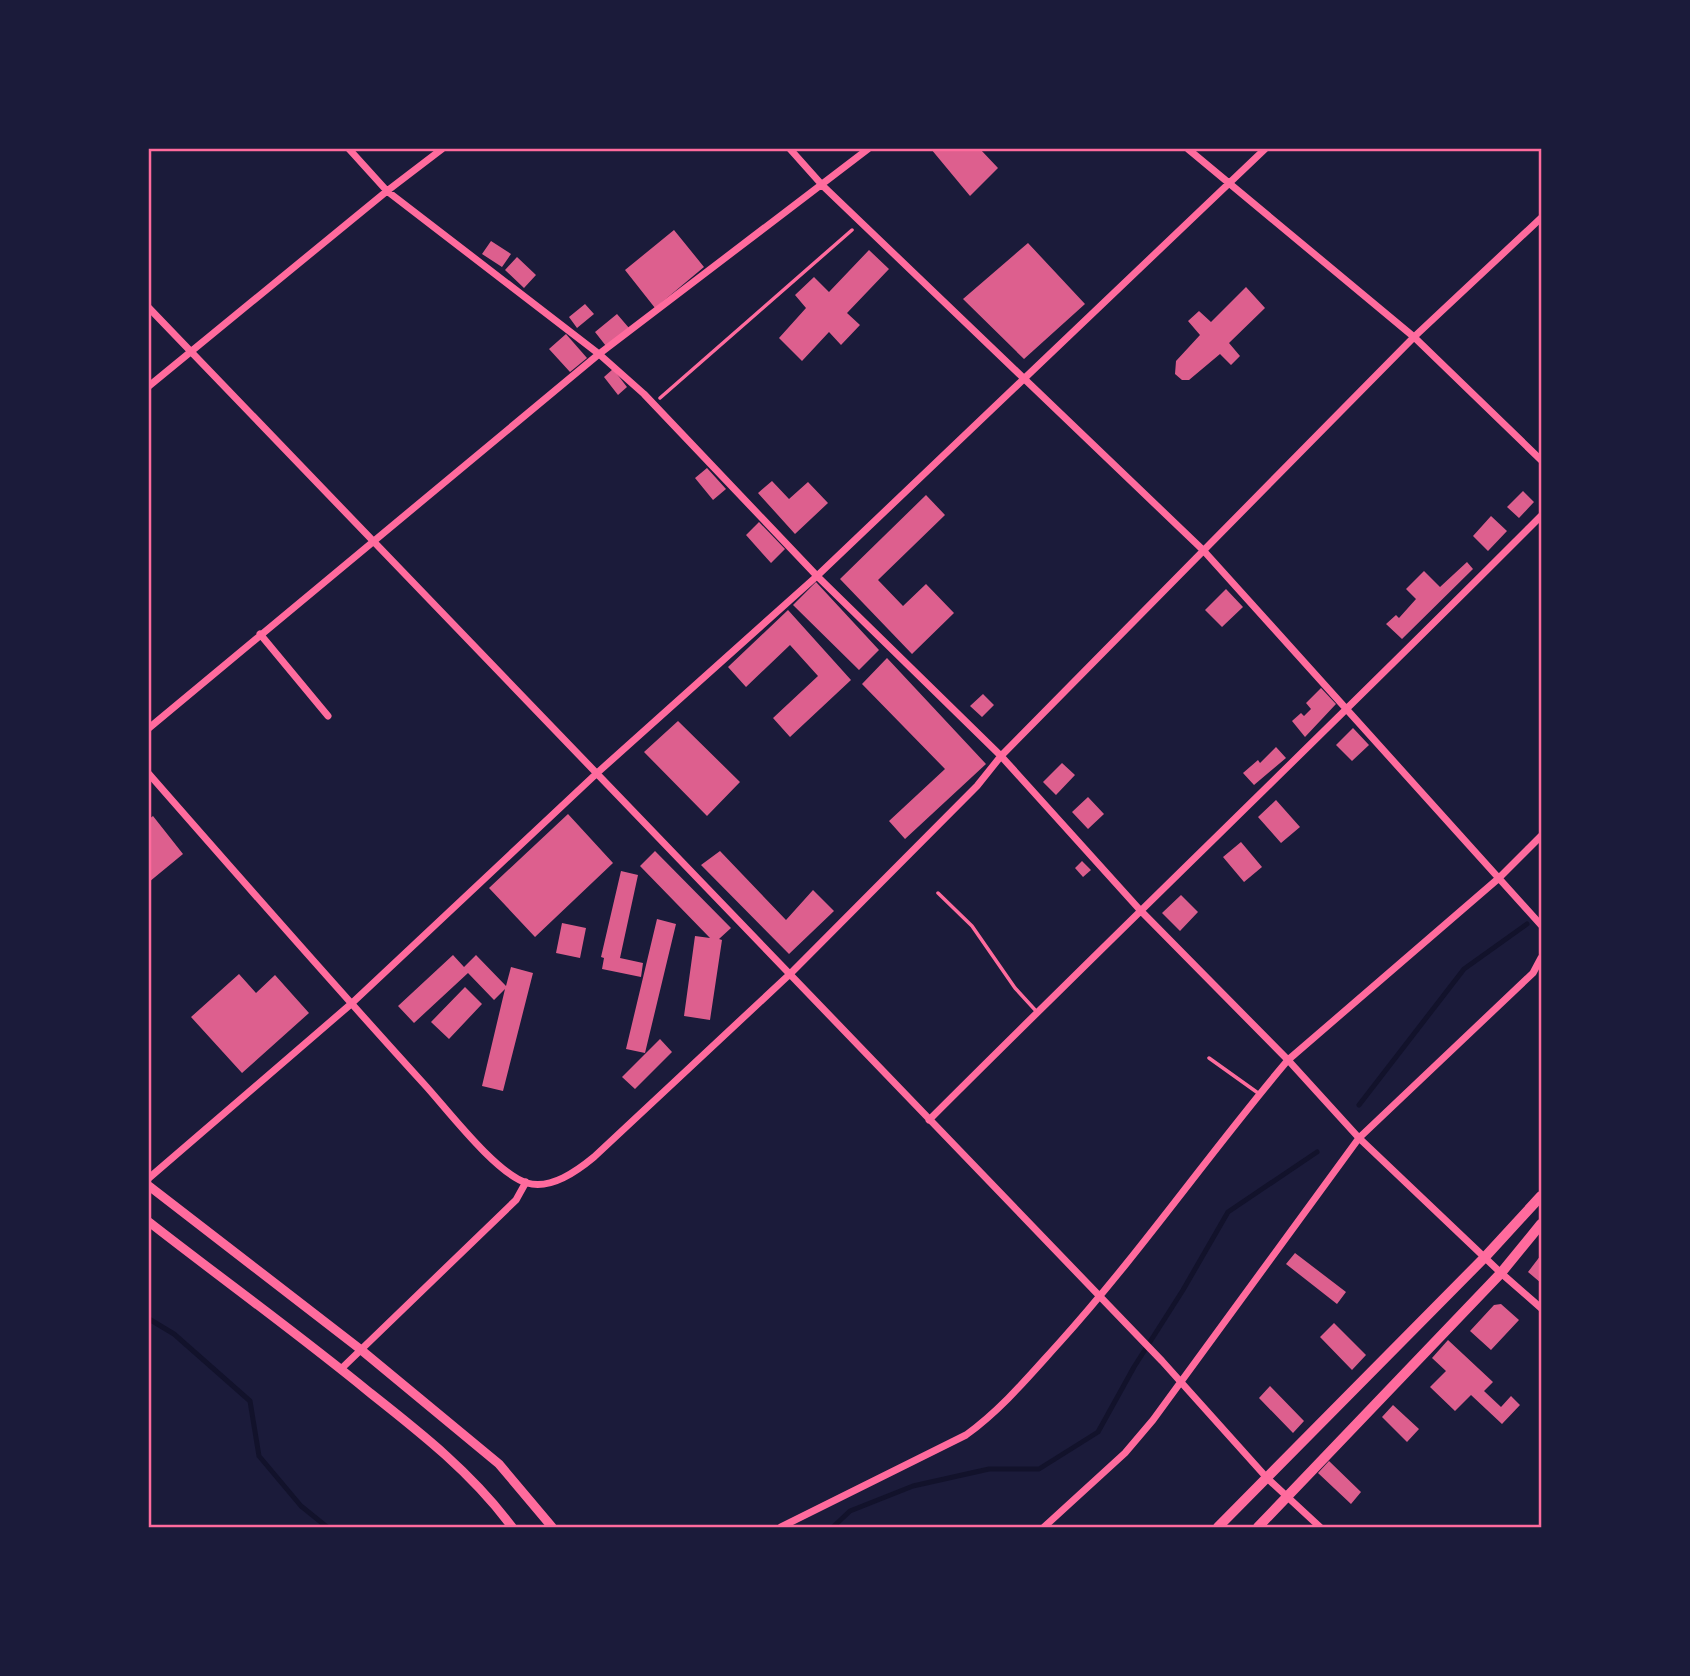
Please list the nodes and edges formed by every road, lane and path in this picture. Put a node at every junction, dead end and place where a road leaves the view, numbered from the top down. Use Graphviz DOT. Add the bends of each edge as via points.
graph roads {
  1 [pos="349,149"];
  2 [pos="442,149"];
  3 [pos="790,149"];
  4 [pos="868,149"];
  5 [pos="1188,149"];
  6 [pos="1265,149"];
  7 [pos="1228,184"];
  8 [pos="822,186"];
  9 [pos="387,191"];
  10 [pos="1541,218"];
  11 [pos="861,222"];
  12 [pos="149,307"];
  13 [pos="1414,337"];
  14 [pos="190,352"];
  15 [pos="599,354"];
  16 [pos="1024,378"];
  17 [pos="149,386"];
  18 [pos="653,404"];
  19 [pos="1541,460"];
  20 [pos="1541,516"];
  21 [pos="375,541"];
  22 [pos="1203,550"];
  23 [pos="817,576"];
  24 [pos="260,635"];
  25 [pos="1349,710"];
  26 [pos="328,716"];
  27 [pos="149,728"];
  28 [pos="1000,756"];
  29 [pos="149,774"];
  30 [pos="596,774"];
  31 [pos="1541,836"];
  32 [pos="1499,878"];
  33 [pos="938,893"];
  34 [pos="1140,910"];
  35 [pos="1541,925"];
  36 [pos="1541,958"];
  37 [pos="791,973"];
  38 [pos="351,1004"];
  39 [pos="1037,1012"];
  40 [pos="1209,1058"];
  41 [pos="1288,1060"];
  42 [pos="1258,1093"];
  43 [pos="929,1119"];
  44 [pos="1359,1138"];
  45 [pos="149,1178"];
  46 [pos="526,1182"];
  47 [pos="149,1186"];
  48 [pos="1541,1196"];
  49 [pos="149,1222"];
  50 [pos="1541,1224"];
  51 [pos="1485,1257"];
  52 [pos="1501,1273"];
  53 [pos="1100,1298"];
  54 [pos="1541,1308"];
  55 [pos="360,1349"];
  56 [pos="341,1369"];
  57 [pos="1180,1381"];
  58 [pos="1267,1478"];
  59 [pos="1289,1497"];
  60 [pos="512,1527"];
  61 [pos="552,1527"];
  62 [pos="781,1527"];
  63 [pos="1044,1527"];
  64 [pos="1218,1527"];
  65 [pos="1258,1527"];
  66 [pos="1321,1527"];
  1 -- 9 [label="street"];
  2 -- 9 [label="street"];
  3 -- 8 [label="street"];
  4 -- 8 [label="street"];
  5 -- 7 [label="street"];
  6 -- 7 [label="street"];
  7 -- 13 [label="street"];
  7 -- 16 [label="street"];
  8 -- 11 [label="street"];
  8 -- 15 [label="street"];
  9 -- 14 [label="street"];
  9 -- 15 [label="street"];
  10 -- 13 [label="street"];
  11 -- 16 [label="street"];
  11 -- 18 [label="path"];
  12 -- 14 [label="street"];
  13 -- 19 [label="street"];
  13 -- 22 [label="street"];
  14 -- 17 [label="street"];
  14 -- 21 [label="street"];
  15 -- 18 [label="street"];
  15 -- 21 [label="street"];
  16 -- 22 [label="street"];
  16 -- 23 [label="street"];
  18 -- 23 [label="street"];
  20 -- 25 [label="street"];
  21 -- 24 [label="street"];
  21 -- 30 [label="street"];
  22 -- 25 [label="street"];
  22 -- 28 [label="street"];
  23 -- 28 [label="street"];
  23 -- 30 [label="street"];
  24 -- 26 [label="street"];
  24 -- 27 [label="street"];
  25 -- 32 [label="street"];
  25 -- 34 [label="street"];
  28 -- 34 [label="street"];
  28 -- 37 [label="street" via="977,786"];
  29 -- 38 [label="street"];
  30 -- 37 [label="street"];
  30 -- 38 [label="street"];
  31 -- 32 [label="street"];
  32 -- 35 [label="street"];
  32 -- 41 [label="street"];
  33 -- 39 [label="lane" via="972,926"];
  34 -- 39 [label="street"];
  34 -- 41 [label="street"];
  36 -- 44 [label="street" via="1533,973"];
  37 -- 43 [label="street"];
  37 -- 46 [label="street" via="577,1172 548,1182"];
  38 -- 45 [label="street"];
  38 -- 46 [label="street" via="480,1146"];
  39 -- 43 [label="street"];
  40 -- 42 [label="lane"];
  41 -- 42 [label="street"];
  41 -- 44 [label="street"];
  42 -- 53 [label="street"];
  43 -- 53 [label="street"];
  44 -- 51 [label="street"];
  44 -- 57 [label="street"];
  46 -- 55 [label="street" via="516,1200"];
  47 -- 55 [label="street"];
  48 -- 51 [label="main road"];
  49 -- 56 [label="street"];
  50 -- 52 [label="main road"];
  51 -- 52 [label="street"];
  51 -- 58 [label="main road"];
  52 -- 54 [label="street"];
  52 -- 59 [label="main road"];
  53 -- 57 [label="street"];
  53 -- 62 [label="street" via="993,1415 966,1435"];
  55 -- 56 [label="street"];
  55 -- 61 [label="street" via="499,1464"];
  56 -- 60 [label="street" via="442,1451"];
  57 -- 58 [label="street"];
  57 -- 63 [label="street" via="1125,1453"];
  58 -- 59 [label="street"];
  58 -- 64 [label="main road"];
  59 -- 65 [label="main road"];
  59 -- 66 [label="street"];
}
